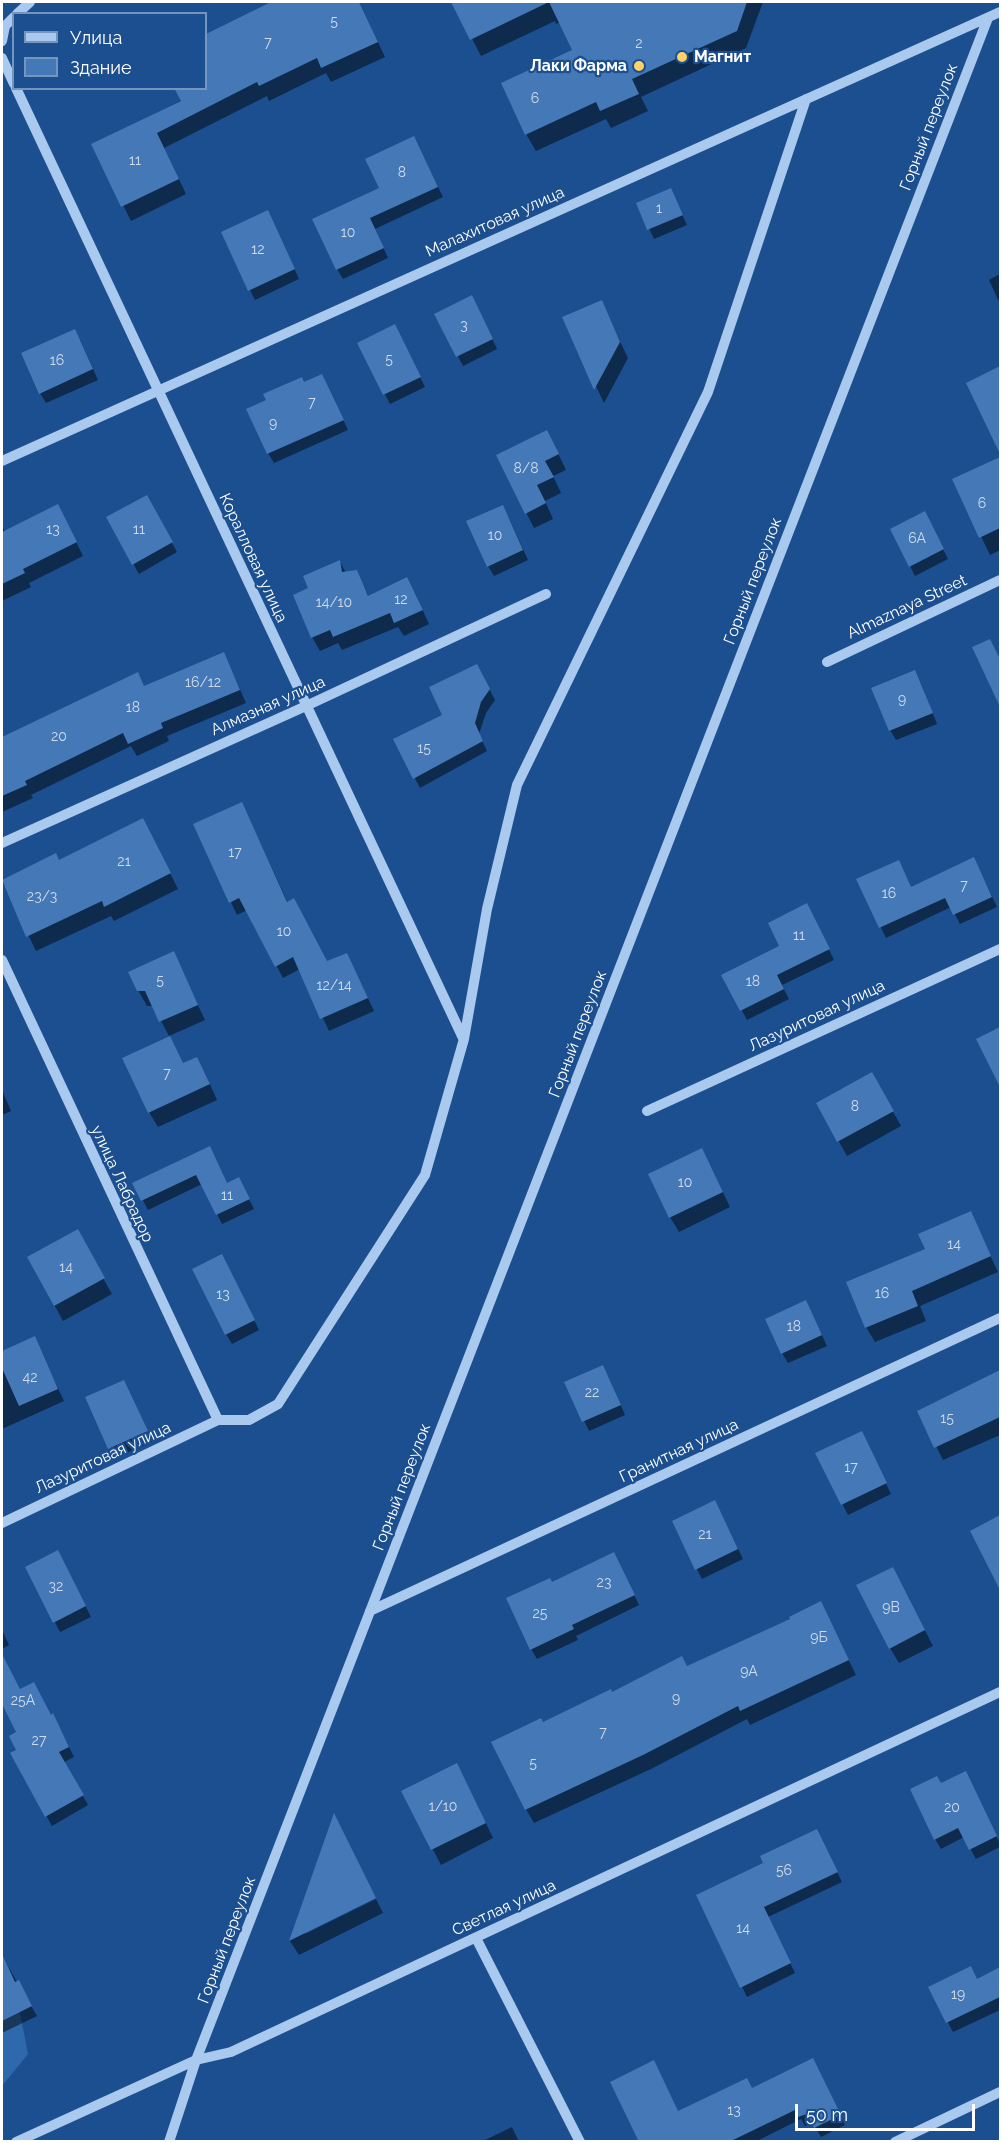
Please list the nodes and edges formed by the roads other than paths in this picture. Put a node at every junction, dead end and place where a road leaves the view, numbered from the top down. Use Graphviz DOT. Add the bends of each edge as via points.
graph roads {
  1 [pos="1000,12"];
  2 [pos="988,18"];
  3 [pos="12,19"];
  4 [pos="2,40"];
  5 [pos="2,58"];
  6 [pos="12,80"];
  7 [pos="17,90"];
  8 [pos="806,99"];
  9 [pos="157,391"];
  10 [pos="2,461"];
  11 [pos="1000,580"];
  12 [pos="546,594"];
  13 [pos="827,662"];
  14 [pos="306,706"];
  15 [pos="2,843"];
  16 [pos="1000,949"];
  17 [pos="2,960"];
  18 [pos="464,1039"];
  19 [pos="647,1111"];
  20 [pos="1000,1318"];
  21 [pos="218,1420"];
  22 [pos="2,1522"];
  23 [pos="370,1611"];
  24 [pos="1000,1692"];
  25 [pos="476,1938"];
  26 [pos="196,2060"];
  27 [pos="1000,2092"];
  28 [pos="16,2142"];
  29 [pos="169,2142"];
  30 [pos="580,2142"];
  31 [pos="895,2142"];
  1 -- 2 [label="street, Малахитовая улица"];
  2 -- 8 [label="street, Малахитовая улица"];
  2 -- 23 [label="street, Горный переулок"];
  3 -- 4 [label="street" via="5,26"];
  5 -- 6 [label="street"];
  7 -- 9 [label="street, Коралловая улица"];
  8 -- 9 [label="street, Малахитовая улица"];
  8 -- 18 [label="street" via="708,392 517,785 487,909"];
  9 -- 10 [label="street, Малахитовая улица"];
  9 -- 14 [label="street, Коралловая улица"];
  11 -- 13 [label="street, Almaznaya Street"];
  12 -- 14 [label="street, Алмазная улица"];
  14 -- 15 [label="street, Алмазная улица"];
  14 -- 18 [label="street, Коралловая улица"];
  16 -- 19 [label="street, Лазуритовая улица"];
  17 -- 21 [label="street, улица Лабрадор"];
  18 -- 21 [label="street" via="425,1175 362,1275 278,1404 249,1420"];
  20 -- 23 [label="street, Гранитная улица"];
  21 -- 22 [label="street, Лазуритовая улица"];
  23 -- 26 [label="street, Горный переулок"];
  24 -- 25 [label="street, Светлая улица"];
  25 -- 26 [label="street, Светлая улица" via="231,2052"];
  25 -- 30 [label="street"];
  26 -- 28 [label="street, Светлая улица"];
  26 -- 29 [label="street, Горный переулок"];
  27 -- 31 [label="street"];
}
